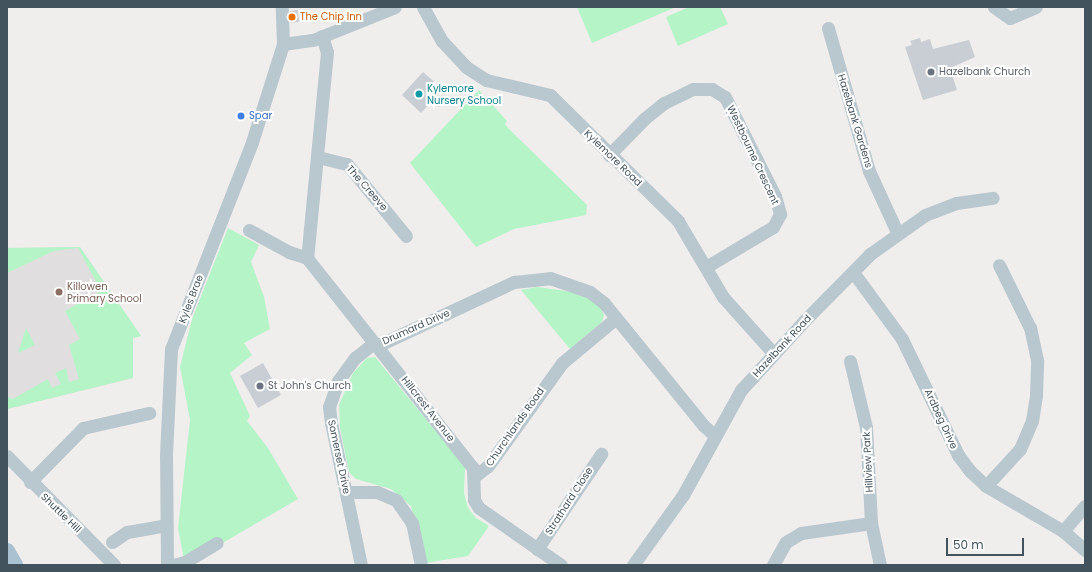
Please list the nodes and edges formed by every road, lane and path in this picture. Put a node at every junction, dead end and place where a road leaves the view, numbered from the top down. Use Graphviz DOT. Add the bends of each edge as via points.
graph roads {
  1 [pos="282,7"];
  2 [pos="395,7"];
  3 [pos="423,7"];
  4 [pos="994,7"];
  5 [pos="1036,7"];
  6 [pos="828,28"];
  7 [pos="322,36"];
  8 [pos="283,44"];
  9 [pos="609,155"];
  10 [pos="318,157"];
  11 [pos="993,198"];
  12 [pos="249,230"];
  13 [pos="898,234"];
  14 [pos="406,236"];
  15 [pos="307,258"];
  16 [pos="999,265"];
  17 [pos="706,266"];
  18 [pos="853,272"];
  19 [pos="616,318"];
  20 [pos="377,344"];
  21 [pos="773,353"];
  22 [pos="850,361"];
  23 [pos="149,413"];
  24 [pos="714,435"];
  25 [pos="601,454"];
  26 [pos="9,458"];
  27 [pos="475,476"];
  28 [pos="30,482"];
  29 [pos="986,486"];
  30 [pos="346,492"];
  31 [pos="1085,506"];
  32 [pos="871,523"];
  33 [pos="166,525"];
  34 [pos="1063,531"];
  35 [pos="112,542"];
  36 [pos="217,543"];
  37 [pos="537,549"];
  38 [pos="1085,550"];
  39 [pos="7,551"];
  40 [pos="15,565"];
  41 [pos="114,565"];
  42 [pos="167,565"];
  43 [pos="173,565"];
  44 [pos="361,565"];
  45 [pos="420,565"];
  46 [pos="561,565"];
  47 [pos="633,565"];
  48 [pos="772,565"];
  49 [pos="880,565"];
  1 -- 8 [label="street, Kyles Brae"];
  2 -- 7 [label="street"];
  3 -- 9 [label="street, Kylemore Road" via="442,41 466,67 486,80 550,95"];
  4 -- 5 [label="street" via="1010,18"];
  6 -- 13 [label="street, Hazelbank Gardens" via="869,170"];
  7 -- 8 [label="street" via="296,45"];
  7 -- 10 [label="street" via="327,52"];
  8 -- 33 [label="street, Kyles Brae" via="250,149 171,348"];
  9 -- 17 [label="street, Kylemore Road" via="678,221"];
  9 -- 17 [label="street, Westbourne Crescent" via="644,119 664,103 693,89 712,89 725,97 772,190 780,214 773,227"];
  10 -- 14 [label="street, The Creeve" via="347,164"];
  10 -- 15 [label="street"];
  11 -- 13 [label="street, Hazelbank Road" via="956,203 937,209"];
  12 -- 15 [label="street" via="289,252"];
  13 -- 18 [label="street, Hazelbank Road"];
  15 -- 20 [label="street, Drumard Drive"];
  16 -- 29 [label="street" via="1030,328 1037,360 1036,395 1032,421 1020,449"];
  17 -- 21 [label="street, Kylemore Road" via="723,297"];
  18 -- 21 [label="street, Hazelbank Road"];
  18 -- 29 [label="street, Ardbeg Drive" via="902,339 958,455"];
  19 -- 20 [label="street, Drumard Drive" via="590,292 550,278 529,278"];
  19 -- 24 [label="street, Drumard Drive"];
  19 -- 27 [label="street, Churchlands Road" via="562,363 488,466"];
  20 -- 27 [label="street, Hillcrest Avenue" via="467,460"];
  20 -- 30 [label="street, Somerset Drive" via="355,358 342,375 329,407 335,448"];
  21 -- 24 [label="street, Hazelbank Road" via="741,390"];
  22 -- 32 [label="street, Hillview Park" via="866,427"];
  23 -- 28 [label="street" via="83,428"];
  24 -- 47 [label="street, Hazelbank Road" via="682,494"];
  25 -- 37 [label="street, Strathard Close"];
  26 -- 28 [label="street, Shuttle Hill"];
  27 -- 37 [label="street" via="474,500 478,508"];
  28 -- 41 [label="street, Shuttle Hill"];
  29 -- 34 [label="street, Ardbeg Drive"];
  30 -- 44 [label="street, Somerset Drive"];
  30 -- 45 [label="street" via="377,492 396,500 412,523"];
  31 -- 34 [label="street"];
  32 -- 48 [label="street" via="801,533 786,542"];
  32 -- 49 [label="street, Hillview Park"];
  33 -- 35 [label="street" via="127,532"];
  33 -- 42 [label="street, Kyles Brae"];
  34 -- 38 [label="street, Ardbeg Drive"];
  36 -- 43 [label="street" via="185,562"];
  37 -- 46 [label="street"];
  39 -- 40 [label="main road"];
}
